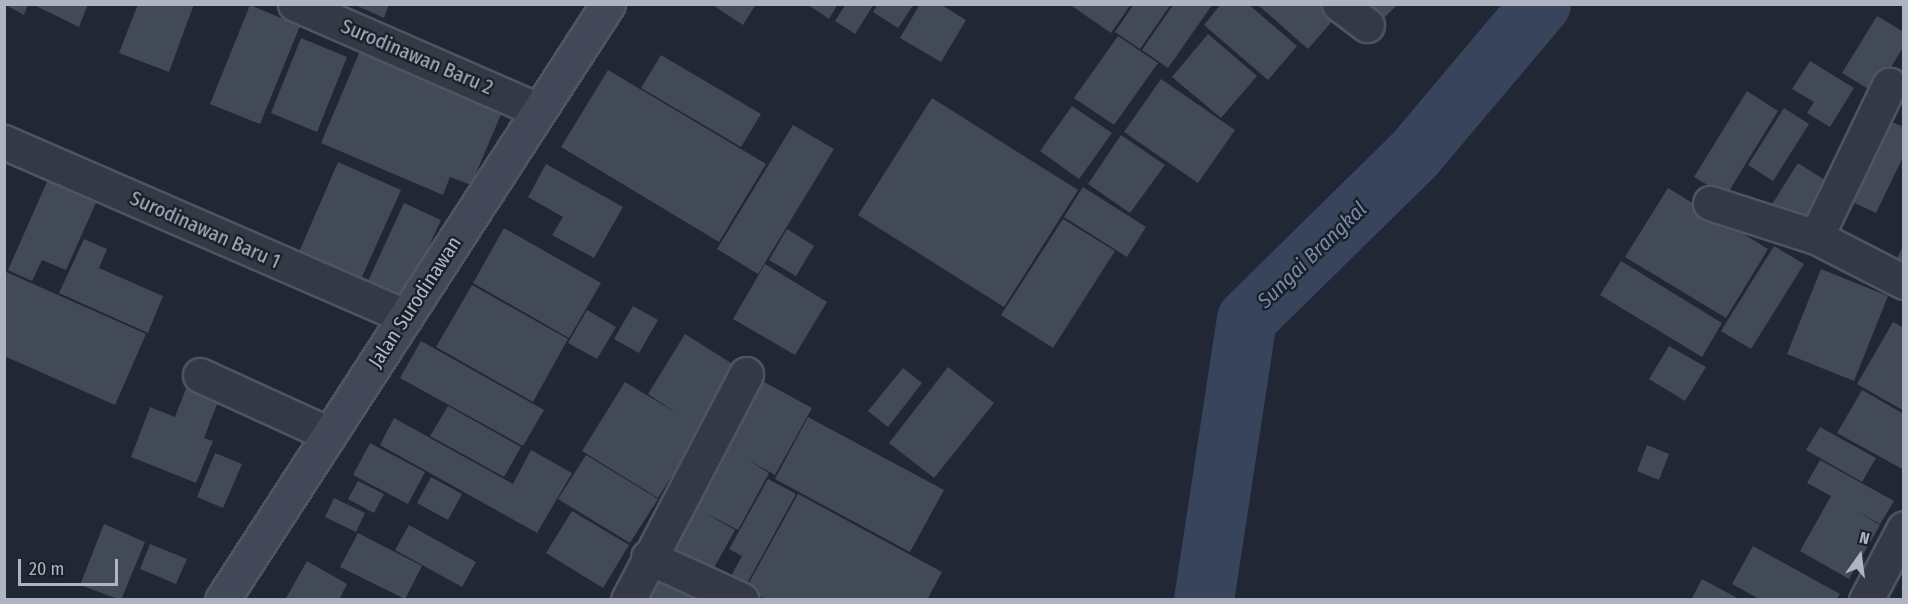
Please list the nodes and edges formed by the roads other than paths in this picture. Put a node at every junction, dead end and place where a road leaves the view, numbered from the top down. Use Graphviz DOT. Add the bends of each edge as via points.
graph roads {
  1 [pos="295,4"];
  2 [pos="609,4"];
  3 [pos="1340,4"];
  4 [pos="1367,25"];
  5 [pos="1889,85"];
  6 [pos="538,110"];
  7 [pos="4,142"];
  8 [pos="1710,203"];
  9 [pos="1816,237"];
  10 [pos="1904,282"];
  11 [pos="406,317"];
  12 [pos="746,374"];
  13 [pos="200,375"];
  14 [pos="329,434"];
  15 [pos="1904,528"];
  16 [pos="648,557"];
  17 [pos="222,600"];
  18 [pos="628,600"];
  19 [pos="742,600"];
  20 [pos="1866,600"];
  1 -- 6 [label="street, Surodinawan Baru 2"];
  2 -- 6 [label="main road, Jalan Surodinawan"];
  3 -- 4 [label="street"];
  5 -- 9 [label="street"];
  6 -- 11 [label="main road, Jalan Surodinawan"];
  7 -- 11 [label="street, Surodinawan Baru 1"];
  8 -- 9 [label="street"];
  9 -- 10 [label="street"];
  11 -- 14 [label="main road, Jalan Surodinawan"];
  12 -- 16 [label="street"];
  13 -- 14 [label="street"];
  14 -- 17 [label="main road, Jalan Surodinawan"];
  15 -- 20 [label="street"];
  16 -- 18 [label="street"];
  16 -- 19 [label="street"];
}
